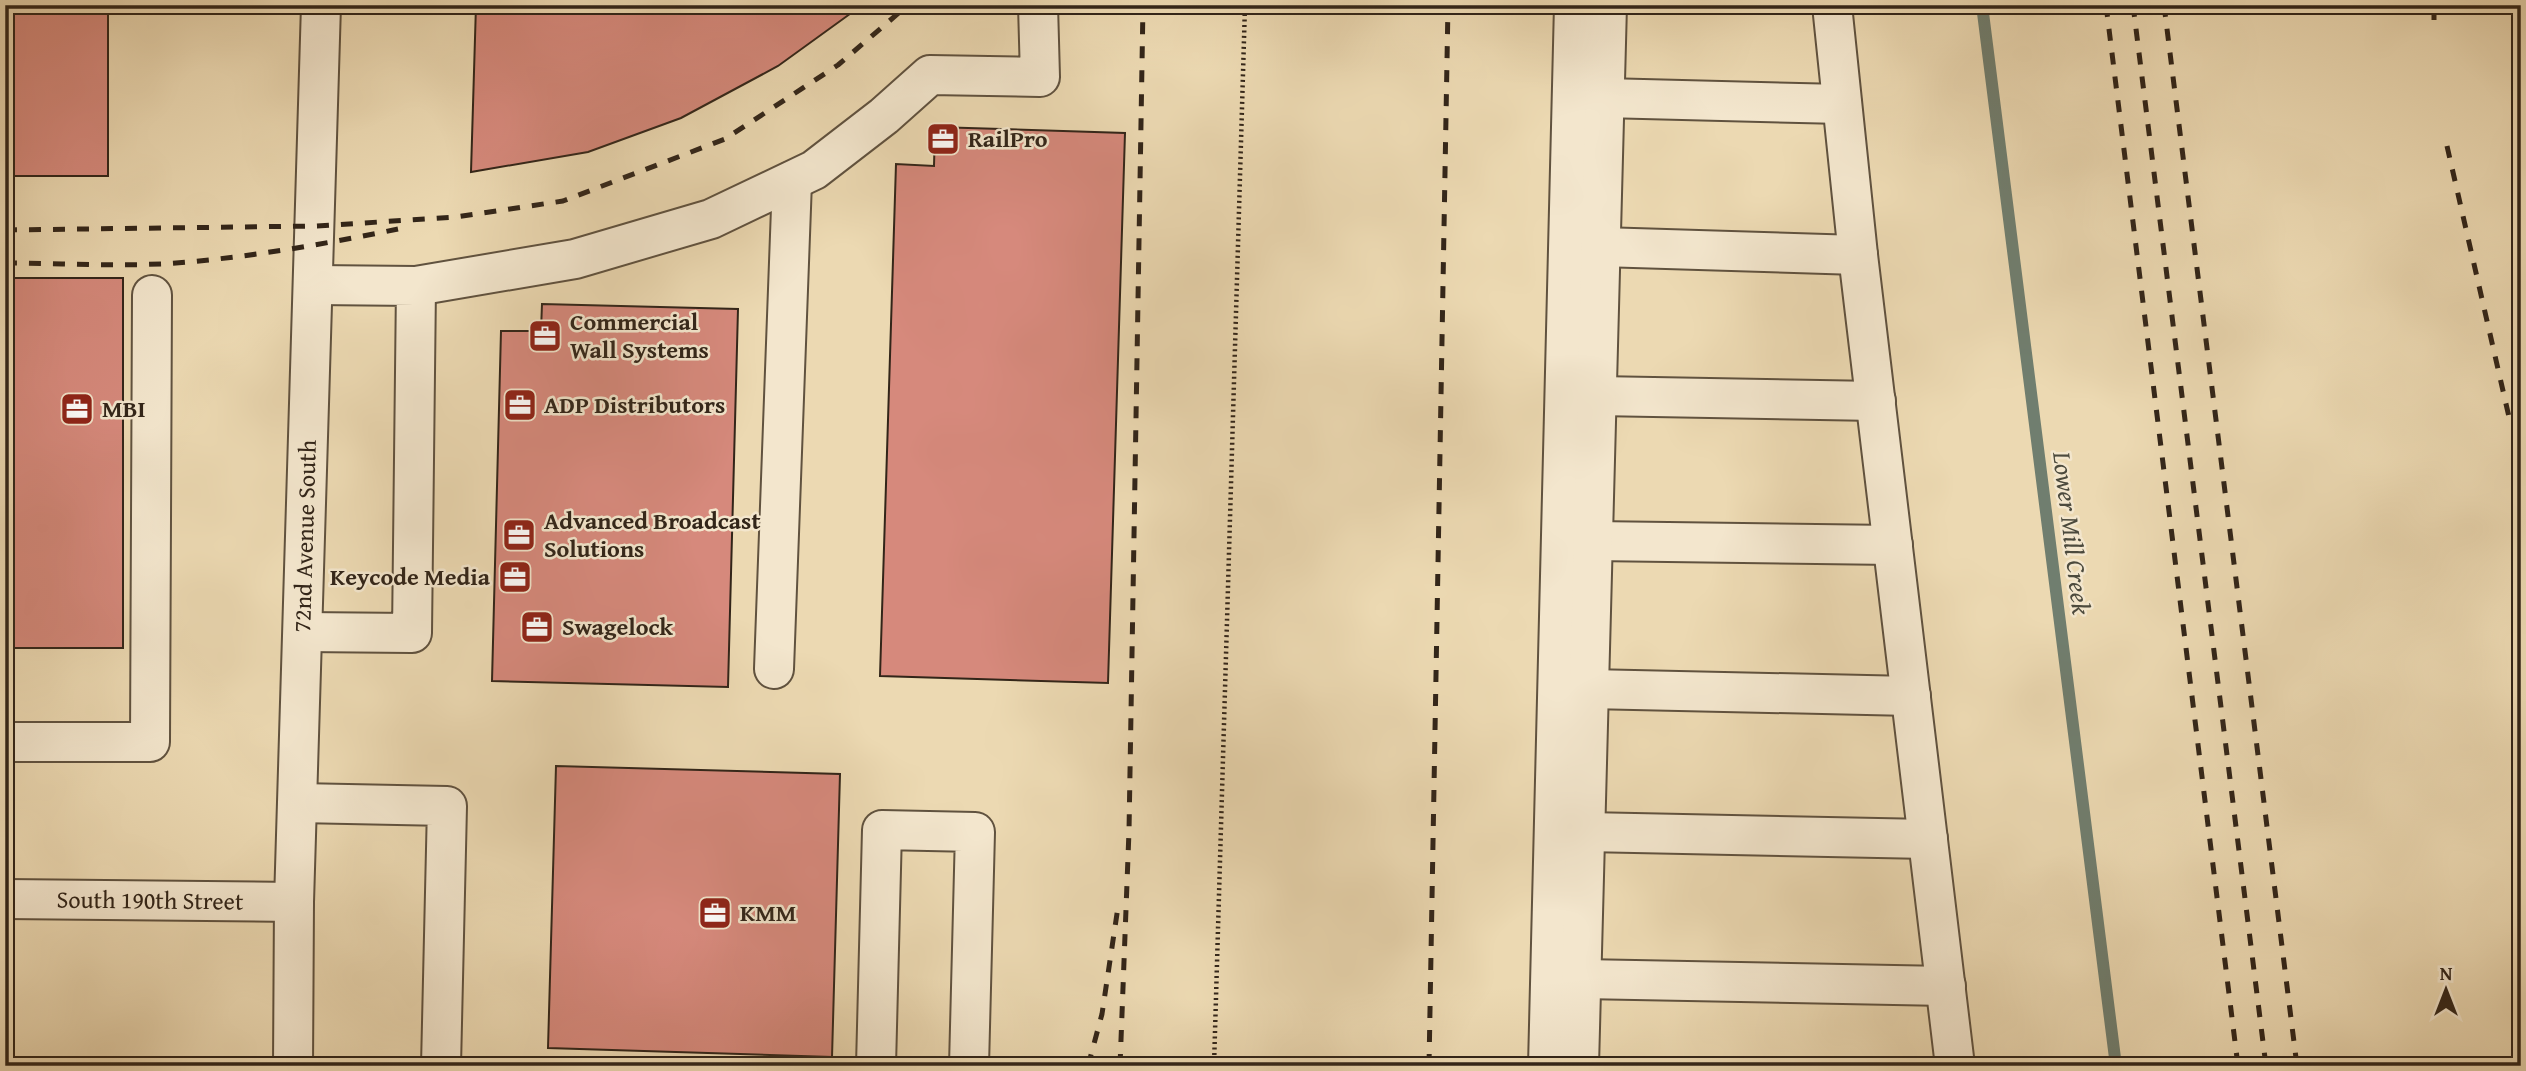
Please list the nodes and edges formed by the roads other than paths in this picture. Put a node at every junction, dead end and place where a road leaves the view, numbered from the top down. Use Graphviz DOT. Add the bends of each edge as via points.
graph roads {
  1 [pos="321,5"];
  2 [pos="1038,5"];
  3 [pos="1548,5"];
  4 [pos="1574,5"];
  5 [pos="1607,5"];
  6 [pos="1832,5"];
  7 [pos="1604,99"];
  8 [pos="1842,104"];
  9 [pos="792,181"];
  10 [pos="1601,247"];
  11 [pos="1858,255"];
  12 [pos="315,285"];
  13 [pos="416,286"];
  14 [pos="152,295"];
  15 [pos="1597,396"];
  16 [pos="1875,401"];
  17 [pos="1593,541"];
  18 [pos="1893,545"];
  19 [pos="303,632"];
  20 [pos="774,669"];
  21 [pos="1589,690"];
  22 [pos="1911,696"];
  23 [pos="5,742"];
  24 [pos="298,803"];
  25 [pos="1586,832"];
  26 [pos="1928,839"];
  27 [pos="5,899"];
  28 [pos="295,902"];
  29 [pos="1582,979"];
  30 [pos="1946,986"];
  31 [pos="293,1066"];
  32 [pos="441,1066"];
  33 [pos="876,1066"];
  34 [pos="969,1066"];
  35 [pos="1523,1066"];
  36 [pos="1548,1066"];
  37 [pos="1579,1066"];
  38 [pos="1955,1066"];
  1 -- 12 [label="street, 72nd Avenue South"];
  2 -- 9 [label="street" via="1040,77 930,75 874,124 814,170"];
  3 -- 35 [label="street"];
  4 -- 36 [label="street"];
  5 -- 7 [label="street"];
  6 -- 8 [label="street"];
  7 -- 8 [label="street"];
  7 -- 10 [label="street"];
  8 -- 11 [label="street"];
  9 -- 13 [label="street" via="711,219 640,242 575,259"];
  9 -- 20 [label="street"];
  10 -- 11 [label="street"];
  10 -- 15 [label="street"];
  11 -- 16 [label="street"];
  12 -- 13 [label="street"];
  12 -- 19 [label="street, 72nd Avenue South"];
  13 -- 19 [label="street" via="412,634"];
  14 -- 23 [label="street" via="150,742"];
  15 -- 16 [label="street"];
  15 -- 17 [label="street"];
  16 -- 18 [label="street"];
  17 -- 18 [label="street"];
  17 -- 21 [label="street"];
  18 -- 22 [label="street"];
  19 -- 24 [label="street, 72nd Avenue South"];
  21 -- 22 [label="street"];
  21 -- 25 [label="street"];
  22 -- 26 [label="street"];
  24 -- 28 [label="street, 72nd Avenue South"];
  24 -- 32 [label="street" via="447,806"];
  25 -- 26 [label="street"];
  25 -- 29 [label="street"];
  26 -- 30 [label="street"];
  27 -- 28 [label="street, South 190th Street"];
  28 -- 31 [label="street, 72nd Avenue South"];
  29 -- 30 [label="street"];
  29 -- 37 [label="street"];
  30 -- 38 [label="street"];
  33 -- 34 [label="street" via="882,830 975,832"];
}
